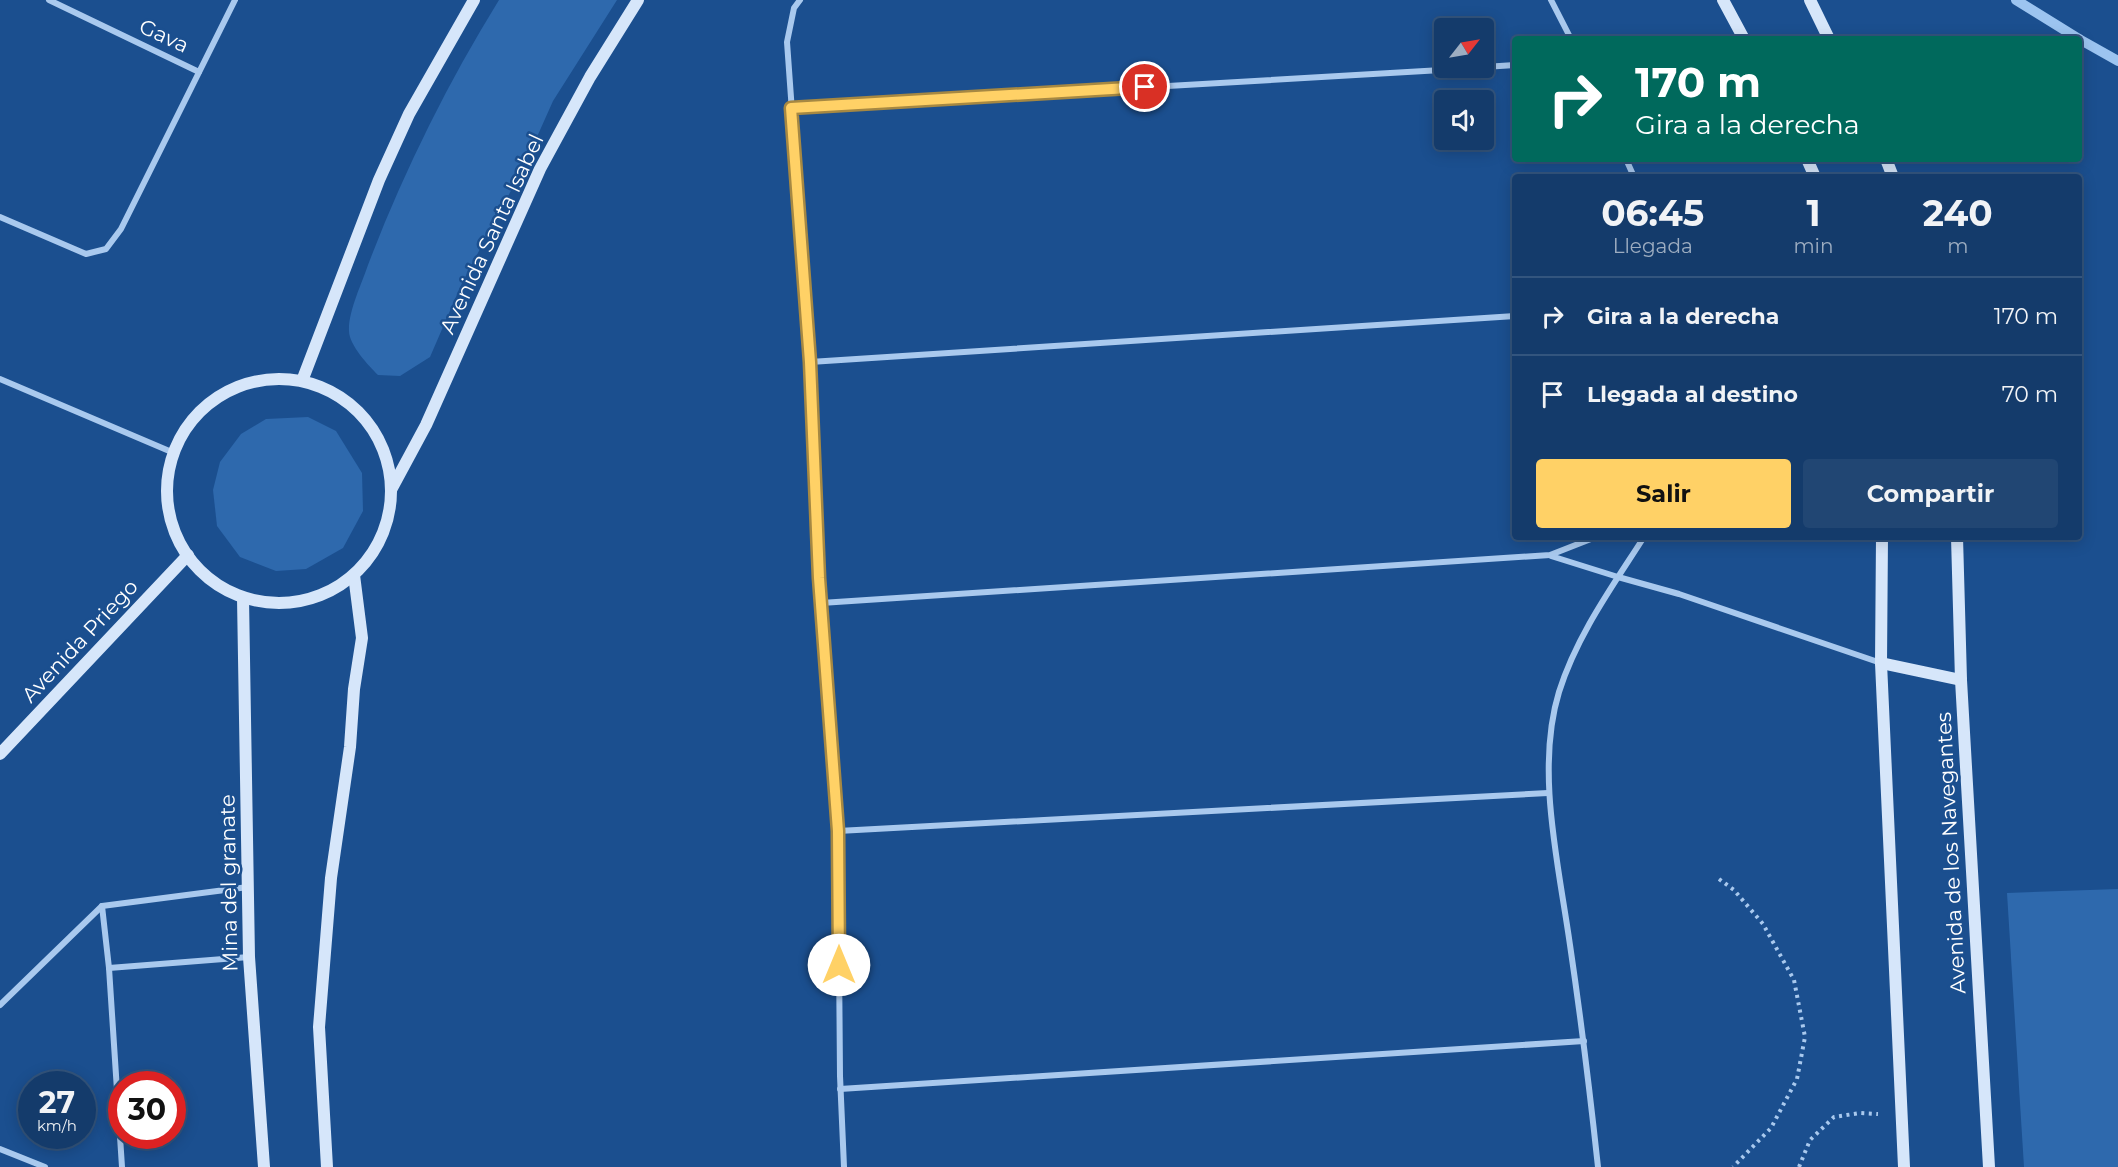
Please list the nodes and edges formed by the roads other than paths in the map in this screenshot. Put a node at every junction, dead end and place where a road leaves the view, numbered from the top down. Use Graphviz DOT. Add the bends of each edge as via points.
graph roads {
  1 [pos="49,0"];
  2 [pos="235,0"];
  3 [pos="474,0"];
  4 [pos="638,0"];
  5 [pos="800,0"];
  6 [pos="1551,0"];
  7 [pos="1723,0"];
  8 [pos="1810,0"];
  9 [pos="1569,36"];
  10 [pos="1741,36"];
  11 [pos="1828,36"];
  12 [pos="1512,65"];
  13 [pos="1494,66"];
  14 [pos="1434,70"];
  15 [pos="200,72"];
  16 [pos="791,108"];
  17 [pos="0,217"];
  18 [pos="1512,316"];
  19 [pos="810,362"];
  20 [pos="0,379"];
  21 [pos="302,381"];
  22 [pos="174,453"];
  23 [pos="392,490"];
  24 [pos="1588,540"];
  25 [pos="1642,540"];
  26 [pos="1882,540"];
  27 [pos="1957,540"];
  28 [pos="188,555"];
  29 [pos="1550,555"];
  30 [pos="354,575"];
  31 [pos="1618,577"];
  32 [pos="243,598"];
  33 [pos="821,603"];
  34 [pos="1881,663"];
  35 [pos="1961,680"];
  36 [pos="0,754"];
  37 [pos="1548,793"];
  38 [pos="838,831"];
  39 [pos="248,887"];
  40 [pos="102,906"];
  41 [pos="249,957"];
  42 [pos="109,968"];
  43 [pos="0,1005"];
  44 [pos="1584,1041"];
  45 [pos="840,1089"];
  46 [pos="0,1149"];
  47 [pos="45,1167"];
  48 [pos="122,1167"];
  49 [pos="264,1167"];
  50 [pos="327,1167"];
  51 [pos="844,1167"];
  52 [pos="1598,1167"];
  53 [pos="1904,1167"];
  54 [pos="1989,1167"];
  1 -- 15 [label="street, Gava"];
  2 -- 15 [label="street"];
  3 -- 21 [label="street" via="409,114 379,180"];
  4 -- 23 [label="street, Avenida Santa Isabel" via="540,169 431,415"];
  5 -- 16 [label="street" via="794,8 787,42"];
  6 -- 9 [label="street"];
  7 -- 10 [label="street"];
  8 -- 11 [label="street"];
  12 -- 13 [label="street"];
  14 -- 16 [label="street"];
  15 -- 17 [label="street" via="121,229 106,249 86,254"];
  16 -- 19 [label="street"];
  18 -- 19 [label="street"];
  19 -- 33 [label="street"];
  20 -- 22 [label="street"];
  21 -- 22 [label="street" via="275,379 249,383 224,393 202,409 185,429"];
  21 -- 23 [label="street" via="350,404 368,423 381,444"];
  22 -- 28 [label="street" via="168,479 168,506 175,532"];
  23 -- 30 [label="street" via="382,537"];
  24 -- 29 [label="street"];
  25 -- 31 [label="street"];
  26 -- 34 [label="street"];
  27 -- 35 [label="street, Avenida de los Navegantes"];
  28 -- 32 [label="street" via="222,588"];
  28 -- 36 [label="street, Avenida Priego"];
  29 -- 31 [label="street"];
  29 -- 33 [label="street"];
  30 -- 32 [label="street" via="313,599 266,603"];
  30 -- 50 [label="street" via="362,638 331,878 318,1027"];
  31 -- 34 [label="street"];
  31 -- 37 [label="street" via="1574,652 1558,694"];
  32 -- 39 [label="street, Mina del granate"];
  33 -- 38 [label="street"];
  34 -- 35 [label="street"];
  34 -- 53 [label="street"];
  35 -- 54 [label="street, Avenida de los Navegantes"];
  37 -- 38 [label="street"];
  37 -- 44 [label="street"];
  38 -- 45 [label="street"];
  39 -- 40 [label="street"];
  39 -- 41 [label="street, Mina del granate"];
  40 -- 42 [label="street"];
  40 -- 43 [label="street"];
  41 -- 42 [label="street"];
  41 -- 49 [label="street, Mina del granate"];
  42 -- 48 [label="street"];
  44 -- 45 [label="street"];
  44 -- 52 [label="street"];
  45 -- 51 [label="street"];
  46 -- 47 [label="street"];
}
